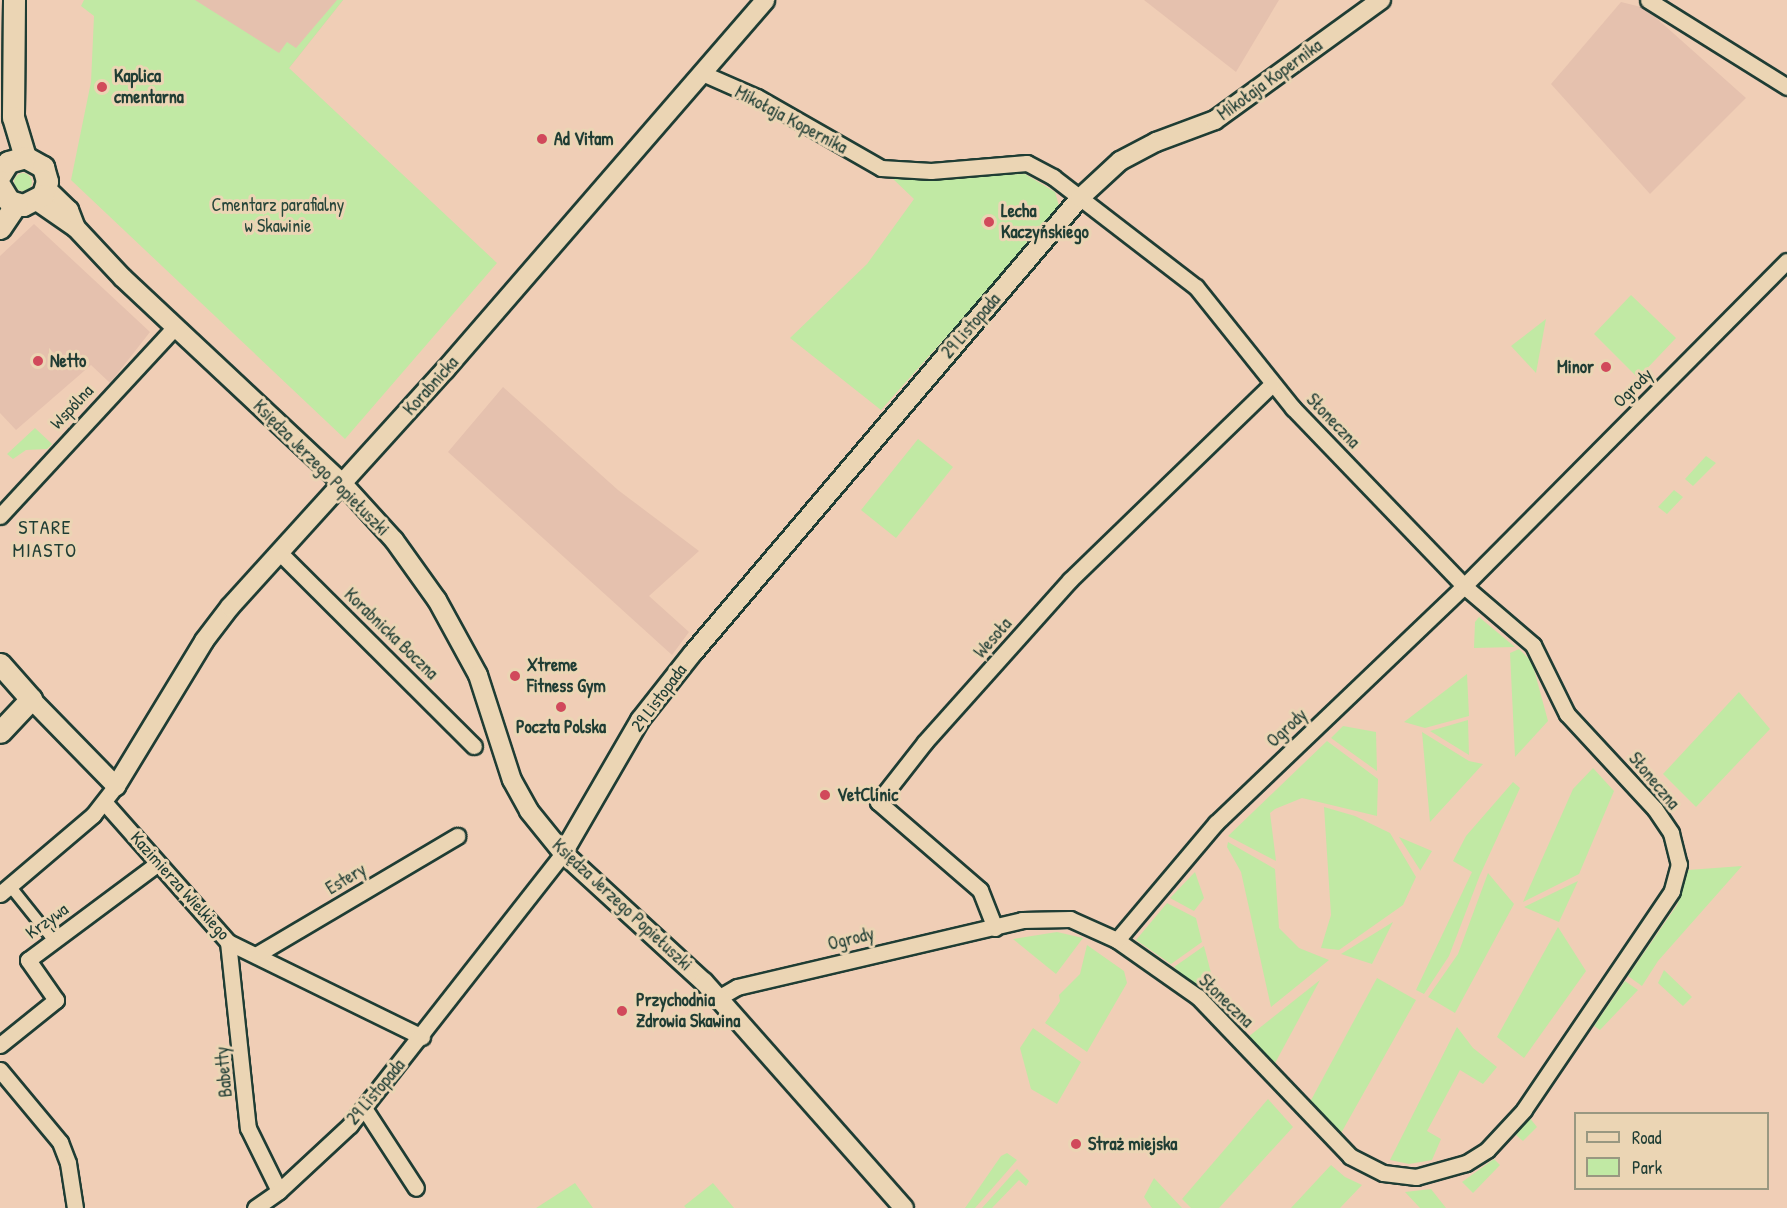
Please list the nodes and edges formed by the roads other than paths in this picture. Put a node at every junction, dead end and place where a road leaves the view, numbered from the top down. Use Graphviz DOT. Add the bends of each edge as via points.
graph roads {
  1 [pos="14,0"];
  2 [pos="765,0"];
  3 [pos="1381,0"];
  4 [pos="1648,0"];
  5 [pos="702,74"];
  6 [pos="1787,87"];
  7 [pos="8,183"];
  8 [pos="42,194"];
  9 [pos="1080,198"];
  10 [pos="0,228"];
  11 [pos="1787,261"];
  12 [pos="175,327"];
  13 [pos="1272,384"];
  14 [pos="343,484"];
  15 [pos="0,516"];
  16 [pos="279,552"];
  17 [pos="1464,586"];
  18 [pos="0,664"];
  19 [pos="31,699"];
  20 [pos="0,732"];
  21 [pos="474,746"];
  22 [pos="116,786"];
  23 [pos="105,803"];
  24 [pos="457,836"];
  25 [pos="563,853"];
  26 [pos="158,863"];
  27 [pos="5,890"];
  28 [pos="995,928"];
  29 [pos="1117,940"];
  30 [pos="54,941"];
  31 [pos="228,942"];
  32 [pos="256,955"];
  33 [pos="718,998"];
  34 [pos="422,1037"];
  35 [pos="0,1045"];
  36 [pos="0,1070"];
  37 [pos="364,1108"];
  38 [pos="416,1188"];
  39 [pos="279,1191"];
  40 [pos="71,1207"];
  41 [pos="255,1208"];
  42 [pos="904,1208"];
  1 -- 7 [label="main road" via="12,117 6,137"];
  2 -- 5 [label="street, Korabnicka"];
  3 -- 9 [label="street, Mikołaja Kopernika" via="1215,120 1156,142 1120,161"];
  4 -- 6 [label="street"];
  5 -- 9 [label="street, Mikołaja Kopernika" via="757,97 881,168 931,171 1027,163"];
  5 -- 14 [label="street, Korabnicka"];
  7 -- 8 [label="main road"];
  7 -- 8 [label="main road" via="43,167"];
  7 -- 10 [label="main road"];
  8 -- 12 [label="street, Księdza Jerzego Popiełuszki" via="69,210 76,228"];
  9 -- 13 [label="street, Słoneczna" via="1196,287"];
  9 -- 25 [label="street, 29 Listopada" via="693,652 640,720"];
  11 -- 17 [label="street, Ogrody"];
  12 -- 14 [label="street, Księdza Jerzego Popiełuszki"];
  12 -- 15 [label="street, Wspólna"];
  13 -- 17 [label="street, Słoneczna"];
  13 -- 28 [label="street, Wesoła" via="1070,580 925,742 878,802 980,890"];
  14 -- 16 [label="street, Korabnicka"];
  14 -- 25 [label="street, Księdza Jerzego Popiełuszki" via="394,540 436,600 478,675 512,780 529,812"];
  16 -- 21 [label="street, Korabnicka Boczna"];
  16 -- 22 [label="street, Korabnicka" via="204,641"];
  17 -- 29 [label="street, Ogrody" via="1216,823"];
  17 -- 29 [label="street, Słoneczna" via="1533,645 1567,714 1655,809 1671,833 1679,864 1672,891 1607,988 1524,1110 1487,1150 1448,1170 1416,1177 1370,1168 1331,1140 1198,997"];
  18 -- 19 [label="main road"];
  19 -- 20 [label="main road"];
  19 -- 22 [label="street"];
  22 -- 23 [label="street"];
  23 -- 26 [label="street, Kazimierza Wielkiego"];
  23 -- 27 [label="street"];
  24 -- 32 [label="street, Estery"];
  25 -- 33 [label="street, Księdza Jerzego Popiełuszki"];
  25 -- 34 [label="street, 29 Listopada"];
  26 -- 30 [label="street, Krzywa"];
  26 -- 31 [label="street, Kazimierza Wielkiego"];
  27 -- 30 [label="street"];
  28 -- 29 [label="street, Ogrody" via="1022,920 1070,919"];
  28 -- 33 [label="street, Ogrody" via="737,987"];
  30 -- 35 [label="street, Krzywa" via="28,960 56,1000"];
  31 -- 32 [label="street, Kazimierza Wielkiego"];
  31 -- 39 [label="street, Babetty" via="248,1128"];
  32 -- 34 [label="street, Kazimierza Wielkiego"];
  33 -- 42 [label="street, Księdza Jerzego Popiełuszki"];
  34 -- 37 [label="street, 29 Listopada"];
  36 -- 40 [label="street" via="60,1142 66,1156"];
  37 -- 38 [label="street"];
  37 -- 39 [label="street, 29 Listopada"];
  39 -- 41 [label="street, 29 Listopada"];
}
